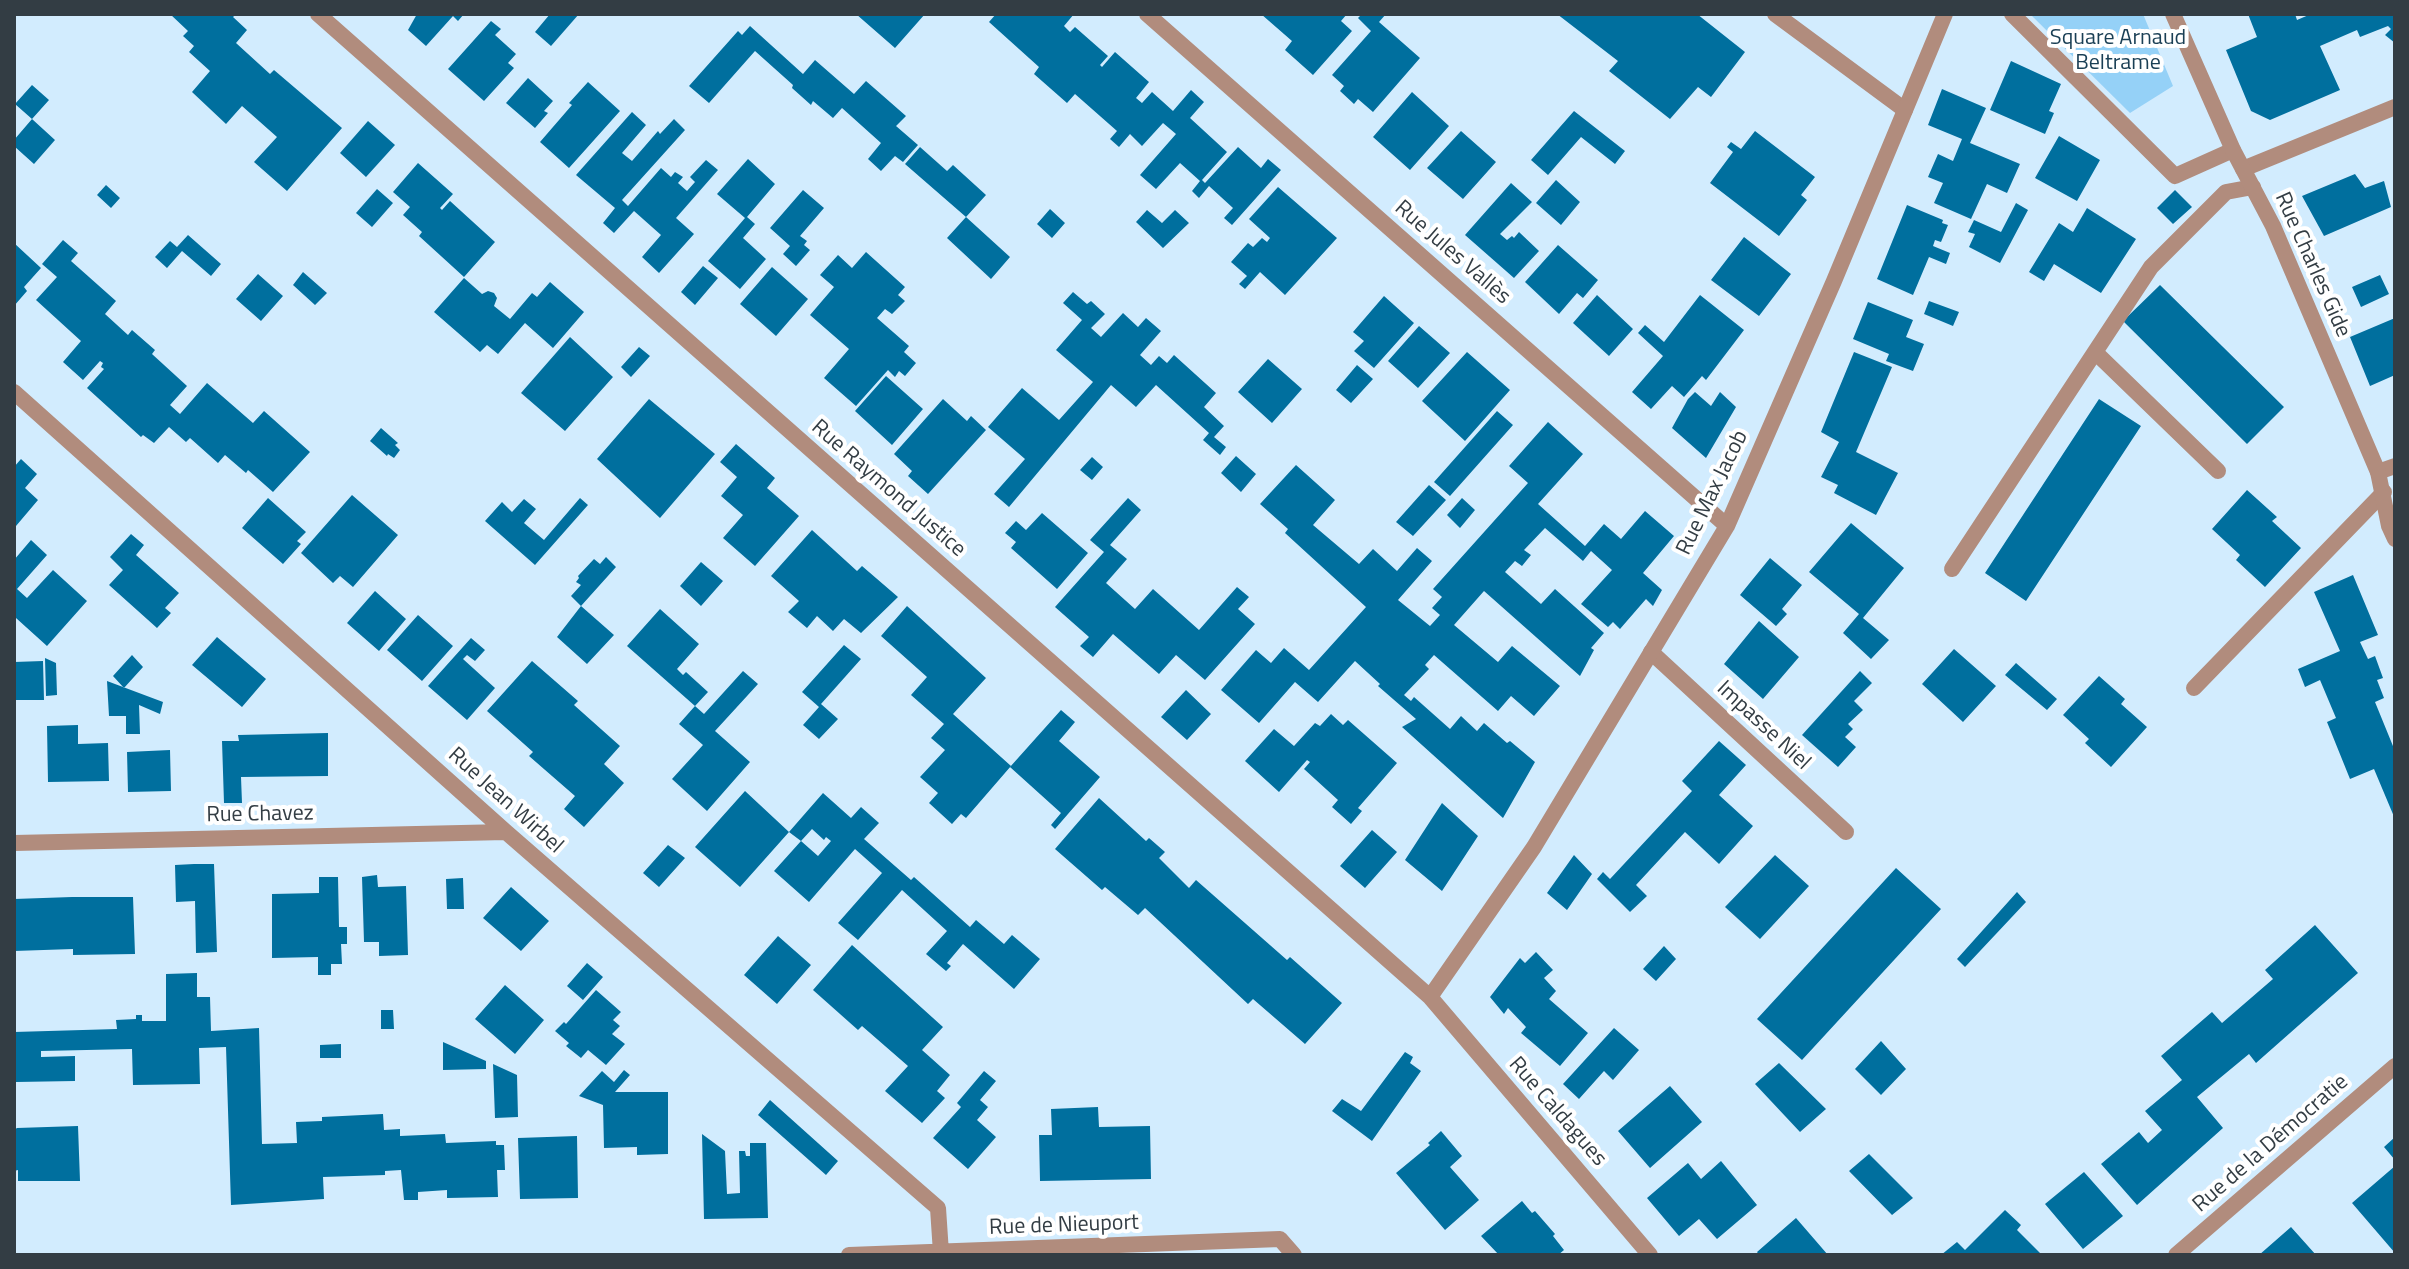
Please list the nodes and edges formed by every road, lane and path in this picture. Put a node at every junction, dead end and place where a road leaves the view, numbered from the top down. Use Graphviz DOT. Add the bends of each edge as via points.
graph roads {
  1 [pos="318,14"];
  2 [pos="1147,14"];
  3 [pos="1775,14"];
  4 [pos="1945,14"];
  5 [pos="2012,14"];
  6 [pos="2173,14"];
  7 [pos="2395,107"];
  8 [pos="1905,110"];
  9 [pos="2233,150"];
  10 [pos="2243,169"];
  11 [pos="2253,187"];
  12 [pos="2095,352"];
  13 [pos="14,392"];
  14 [pos="2395,466"];
  15 [pos="2218,471"];
  16 [pos="2378,472"];
  17 [pos="2384,492"];
  18 [pos="1727,526"];
  19 [pos="2395,539"];
  20 [pos="1952,569"];
  21 [pos="1651,652"];
  22 [pos="2194,688"];
  23 [pos="506,832"];
  24 [pos="1846,832"];
  25 [pos="14,843"];
  26 [pos="1430,997"];
  27 [pos="2395,1066"];
  28 [pos="941,1254"];
  29 [pos="849,1255"];
  30 [pos="1294,1255"];
  31 [pos="1650,1255"];
  32 [pos="2176,1255"];
  1 -- 26 [label="street, Rue Raymond Justice"];
  2 -- 18 [label="street, Rue Jules Vallès"];
  3 -- 8 [label="street"];
  4 -- 8 [label="street, Rue Max Jacob"];
  5 -- 9 [label="street" via="2175,176"];
  6 -- 9 [label="street, Rue Charles Gide"];
  7 -- 10 [label="street"];
  8 -- 18 [label="street, Rue Max Jacob"];
  9 -- 10 [label="street, Rue Charles Gide"];
  10 -- 11 [label="street, Rue Charles Gide"];
  11 -- 12 [label="street" via="2226,192 2151,267"];
  11 -- 16 [label="street, Rue Charles Gide"];
  12 -- 15 [label="street"];
  12 -- 20 [label="street"];
  13 -- 23 [label="street, Rue Jean Wirbel"];
  14 -- 16 [label="street"];
  16 -- 17 [label="street, Rue Charles Gide"];
  17 -- 19 [label="street, Rue Charles Gide"];
  17 -- 22 [label="street"];
  18 -- 21 [label="street, Rue Max Jacob"];
  21 -- 24 [label="street, Impasse Niel"];
  21 -- 26 [label="street, Rue Max Jacob" via="1534,847"];
  23 -- 25 [label="street, Rue Chavez"];
  23 -- 28 [label="street, Rue Jean Wirbel" via="938,1208"];
  26 -- 31 [label="street, Rue Caldagues"];
  27 -- 32 [label="street, Rue de la Démocratie"];
  28 -- 29 [label="street, Rue de Nieuport"];
  28 -- 30 [label="street, Rue de Nieuport" via="1280,1239"];
}
